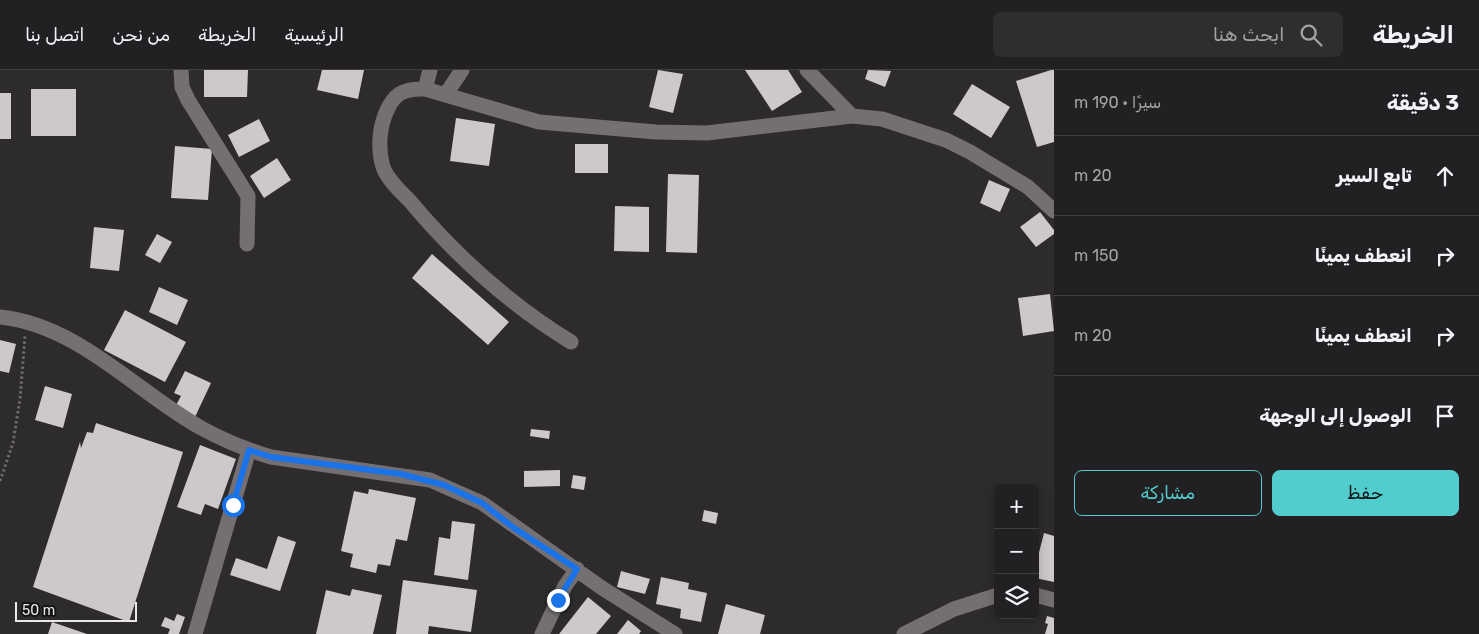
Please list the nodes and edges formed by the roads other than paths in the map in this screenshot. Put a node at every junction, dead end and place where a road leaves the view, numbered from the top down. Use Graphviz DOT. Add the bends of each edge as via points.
graph roads {
  1 [pos="181,70"];
  2 [pos="430,70"];
  3 [pos="462,70"];
  4 [pos="806,70"];
  5 [pos="425,89"];
  6 [pos="446,94"];
  7 [pos="852,116"];
  8 [pos="1054,211"];
  9 [pos="247,244"];
  10 [pos="0,317"];
  11 [pos="571,342"];
  12 [pos="249,450"];
  13 [pos="577,569"];
  14 [pos="994,596"];
  15 [pos="1039,596"];
  16 [pos="1054,600"];
  17 [pos="658,630"];
  18 [pos="195,634"];
  19 [pos="542,634"];
  20 [pos="675,634"];
  21 [pos="904,634"];
  1 -- 9 [label="street" via="182,87 188,100 248,196"];
  2 -- 5 [label="street"];
  3 -- 6 [label="street"];
  4 -- 7 [label="street"];
  5 -- 6 [label="street"];
  5 -- 11 [label="street" via="410,89 398,94 390,104 379,142 384,169 424,219 478,272 510,300"];
  6 -- 7 [label="street" via="539,122 656,132 707,133"];
  7 -- 8 [label="street" via="882,119 946,140 1028,187"];
  10 -- 12 [label="street" via="26,322 62,337 202,429"];
  12 -- 13 [label="street" via="271,457 401,474 444,485 482,503"];
  12 -- 18 [label="street"];
  13 -- 17 [label="street"];
  13 -- 19 [label="street" via="565,586"];
  14 -- 21 [label="street" via="954,609"];
  15 -- 16 [label="street"];
  17 -- 20 [label="street"];
}
